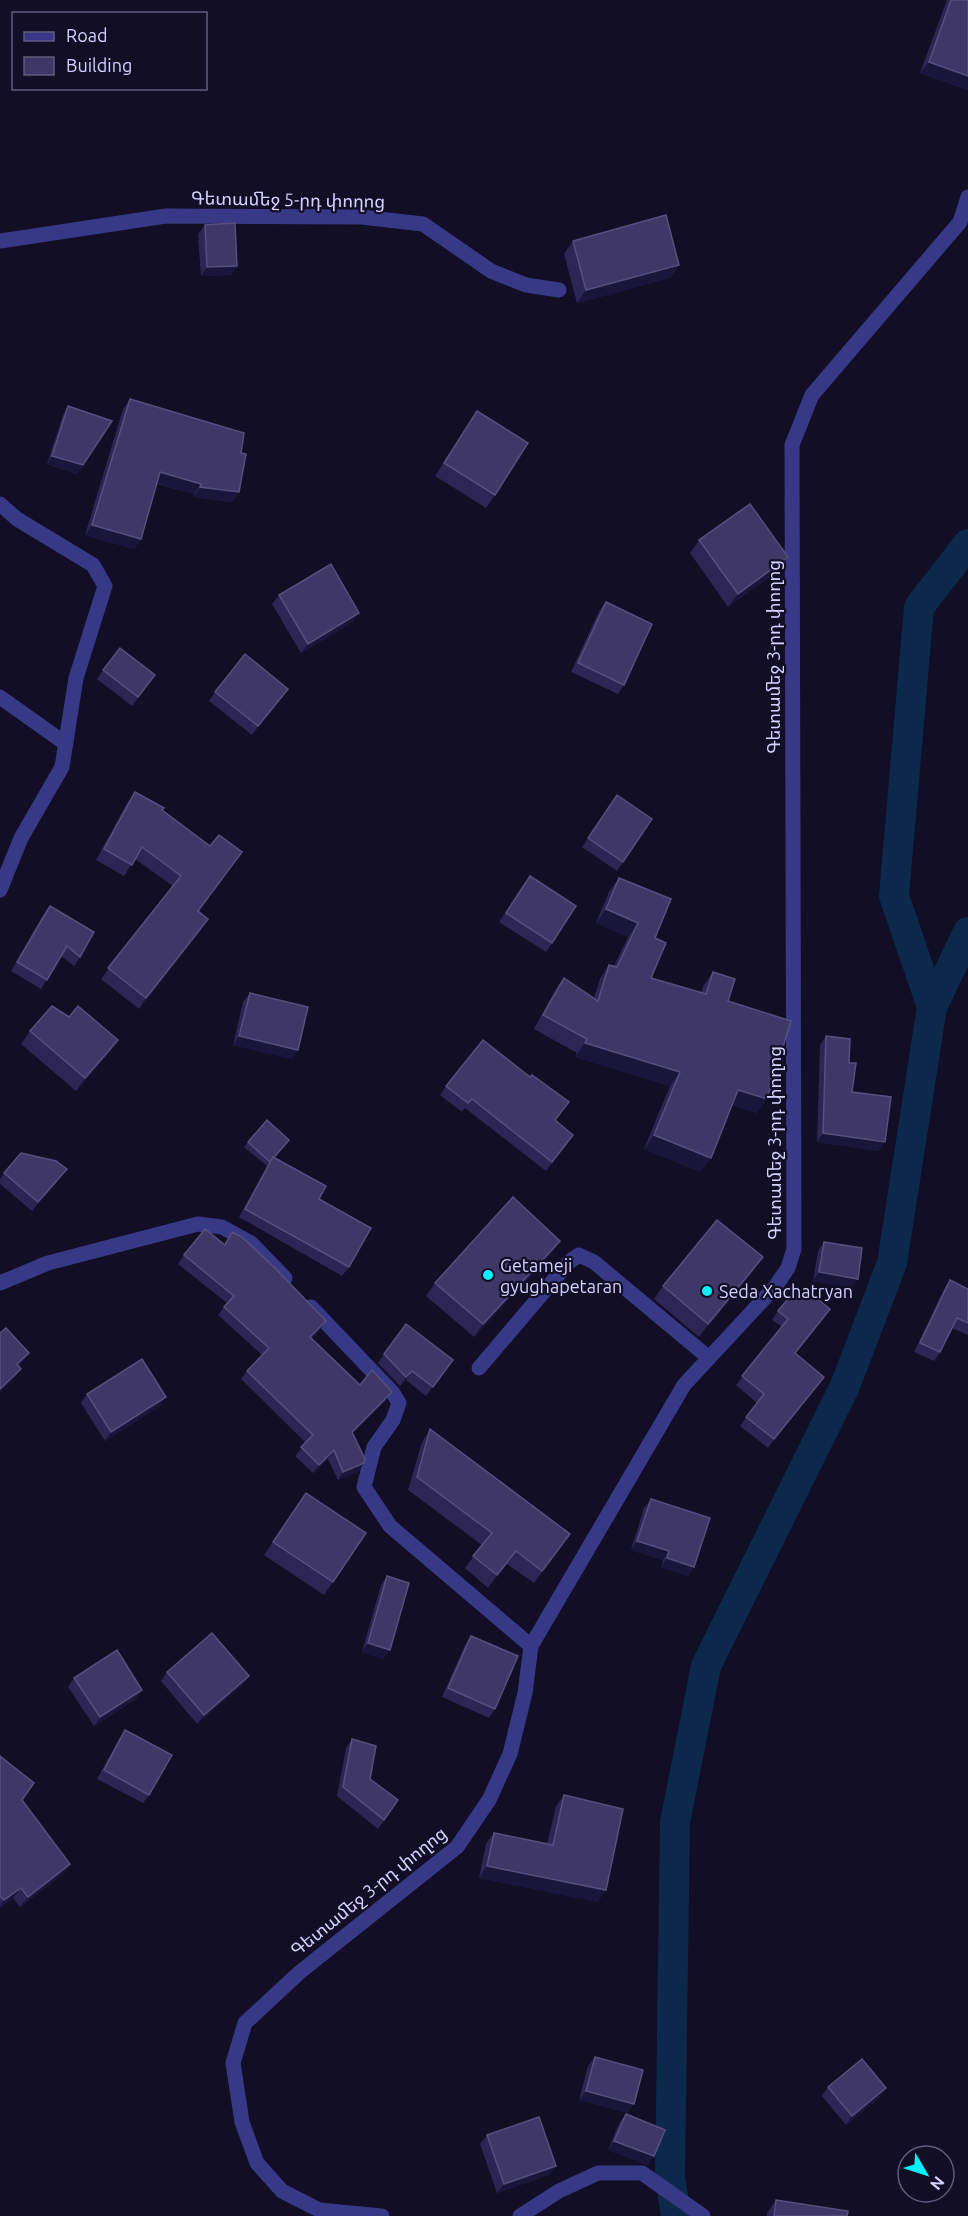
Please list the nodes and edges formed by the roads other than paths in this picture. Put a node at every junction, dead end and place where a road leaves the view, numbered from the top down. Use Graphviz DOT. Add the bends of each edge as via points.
graph roads {
  1 [pos="968,196"];
  2 [pos="0,241"];
  3 [pos="559,290"];
  4 [pos="0,504"];
  5 [pos="0,697"];
  6 [pos="66,744"];
  7 [pos="0,890"];
  8 [pos="0,1283"];
  9 [pos="709,1358"];
  10 [pos="479,1368"];
  11 [pos="531,1646"];
  12 [pos="702,2215"];
  13 [pos="382,2216"];
  14 [pos="520,2216"];
  1 -- 9 [label="street, Գետամեջ 3-րդ փողոց" via="960,222 812,395 792,445 794,1249 788,1268 775,1287"];
  2 -- 3 [label="street, Գետամեջ 5-րդ փողոց" via="166,216 361,217 423,224 491,271 526,285"];
  4 -- 6 [label="street" via="17,519 93,565 105,586 76,678"];
  5 -- 6 [label="street"];
  6 -- 7 [label="street" via="62,767 21,838"];
  8 -- 11 [label="street" via="48,1263 198,1224 222,1227 251,1243 399,1403 393,1420 374,1446 364,1487 390,1526"];
  9 -- 10 [label="street" via="594,1262 579,1255"];
  9 -- 11 [label="street, Գետամեջ 3-րդ փողոց" via="684,1385"];
  11 -- 13 [label="street, Գետամեջ 3-րդ փողոց" via="525,1693 510,1754 489,1800 457,1847 300,1972 246,2023 233,2063 242,2122 257,2163 282,2191 319,2210"];
  12 -- 14 [label="street" via="642,2173 598,2173 559,2191"];
}
